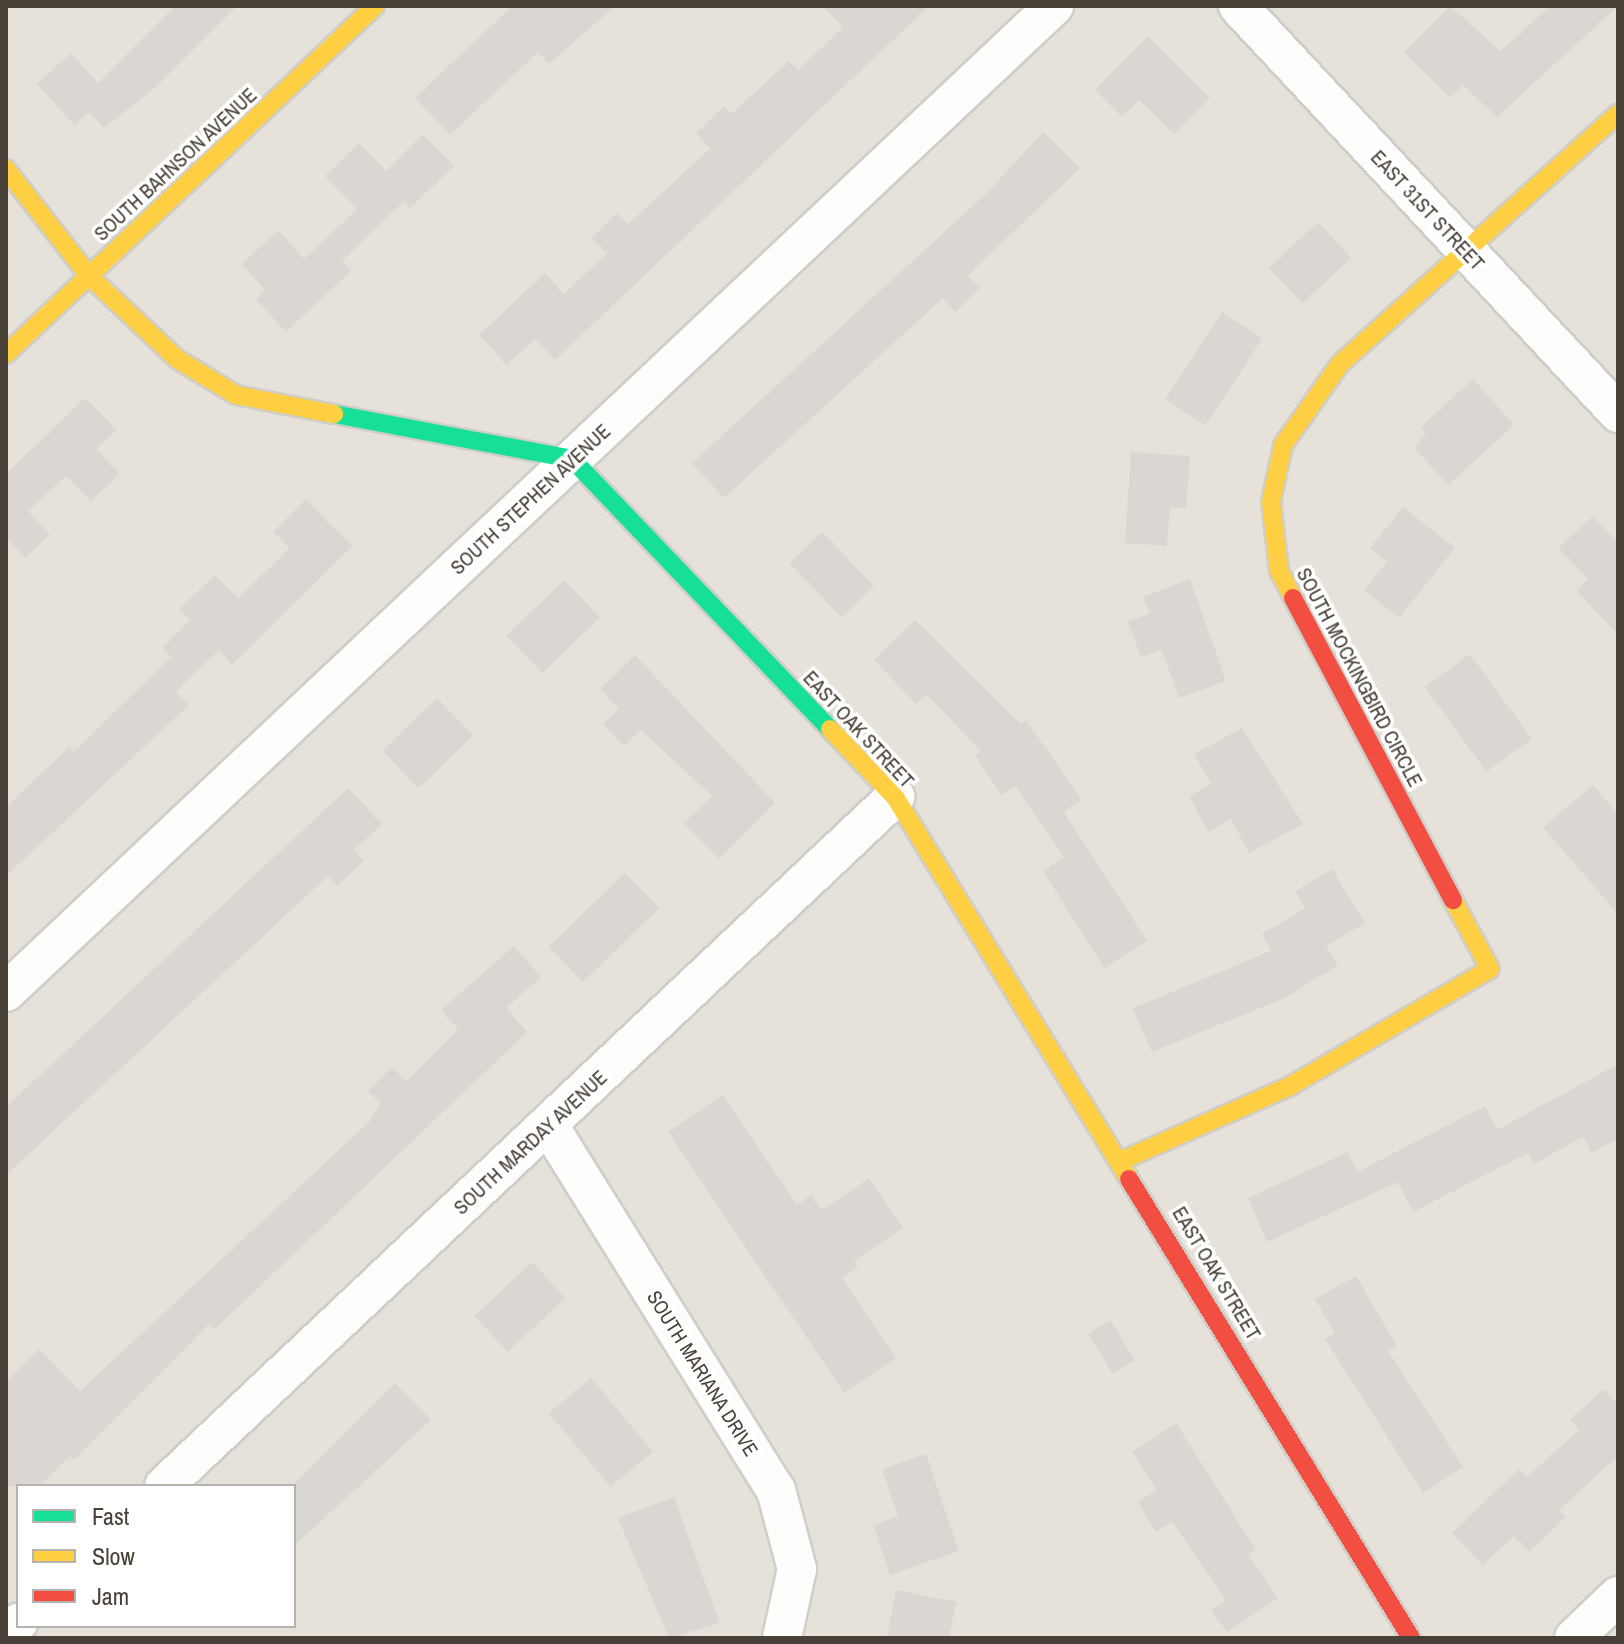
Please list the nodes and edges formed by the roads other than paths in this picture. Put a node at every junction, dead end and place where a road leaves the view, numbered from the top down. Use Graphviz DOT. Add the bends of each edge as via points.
graph roads {
  1 [pos="375,6"];
  2 [pos="1054,6"];
  3 [pos="1238,6"];
  4 [pos="1618,114"];
  5 [pos="6,169"];
  6 [pos="1469,254"];
  7 [pos="89,276"];
  8 [pos="6,354"];
  9 [pos="1618,413"];
  10 [pos="572,459"];
  11 [pos="895,797"];
  12 [pos="6,992"];
  13 [pos="549,1126"];
  14 [pos="1123,1160"];
  15 [pos="166,1484"];
  16 [pos="1618,1596"];
  17 [pos="782,1638"];
  18 [pos="1411,1638"];
  19 [pos="1574,1638"];
  1 -- 7 [label="street, SOUTH BAHNSON AVENUE"];
  2 -- 10 [label="street, SOUTH STEPHEN AVENUE"];
  3 -- 6 [label="street, EAST 31ST STREET"];
  4 -- 6 [label="street, SOUTH MOCKINGBIRD CIRCLE"];
  5 -- 7 [label="street"];
  6 -- 9 [label="street, EAST 31ST STREET"];
  6 -- 14 [label="street, SOUTH MOCKINGBIRD CIRCLE" via="1340,364 1311,399 1283,445 1271,502 1279,571 1490,969 1292,1085"];
  7 -- 8 [label="street, SOUTH BAHNSON AVENUE"];
  7 -- 10 [label="street" via="177,359 236,395"];
  10 -- 11 [label="street, EAST OAK STREET"];
  10 -- 12 [label="street, SOUTH STEPHEN AVENUE"];
  11 -- 13 [label="street, SOUTH MARDAY AVENUE"];
  11 -- 14 [label="street, EAST OAK STREET"];
  13 -- 15 [label="street, SOUTH MARDAY AVENUE"];
  13 -- 17 [label="street, SOUTH MARIANA DRIVE" via="776,1490 797,1569"];
  14 -- 18 [label="street, EAST OAK STREET"];
  16 -- 19 [label="street"];
}
